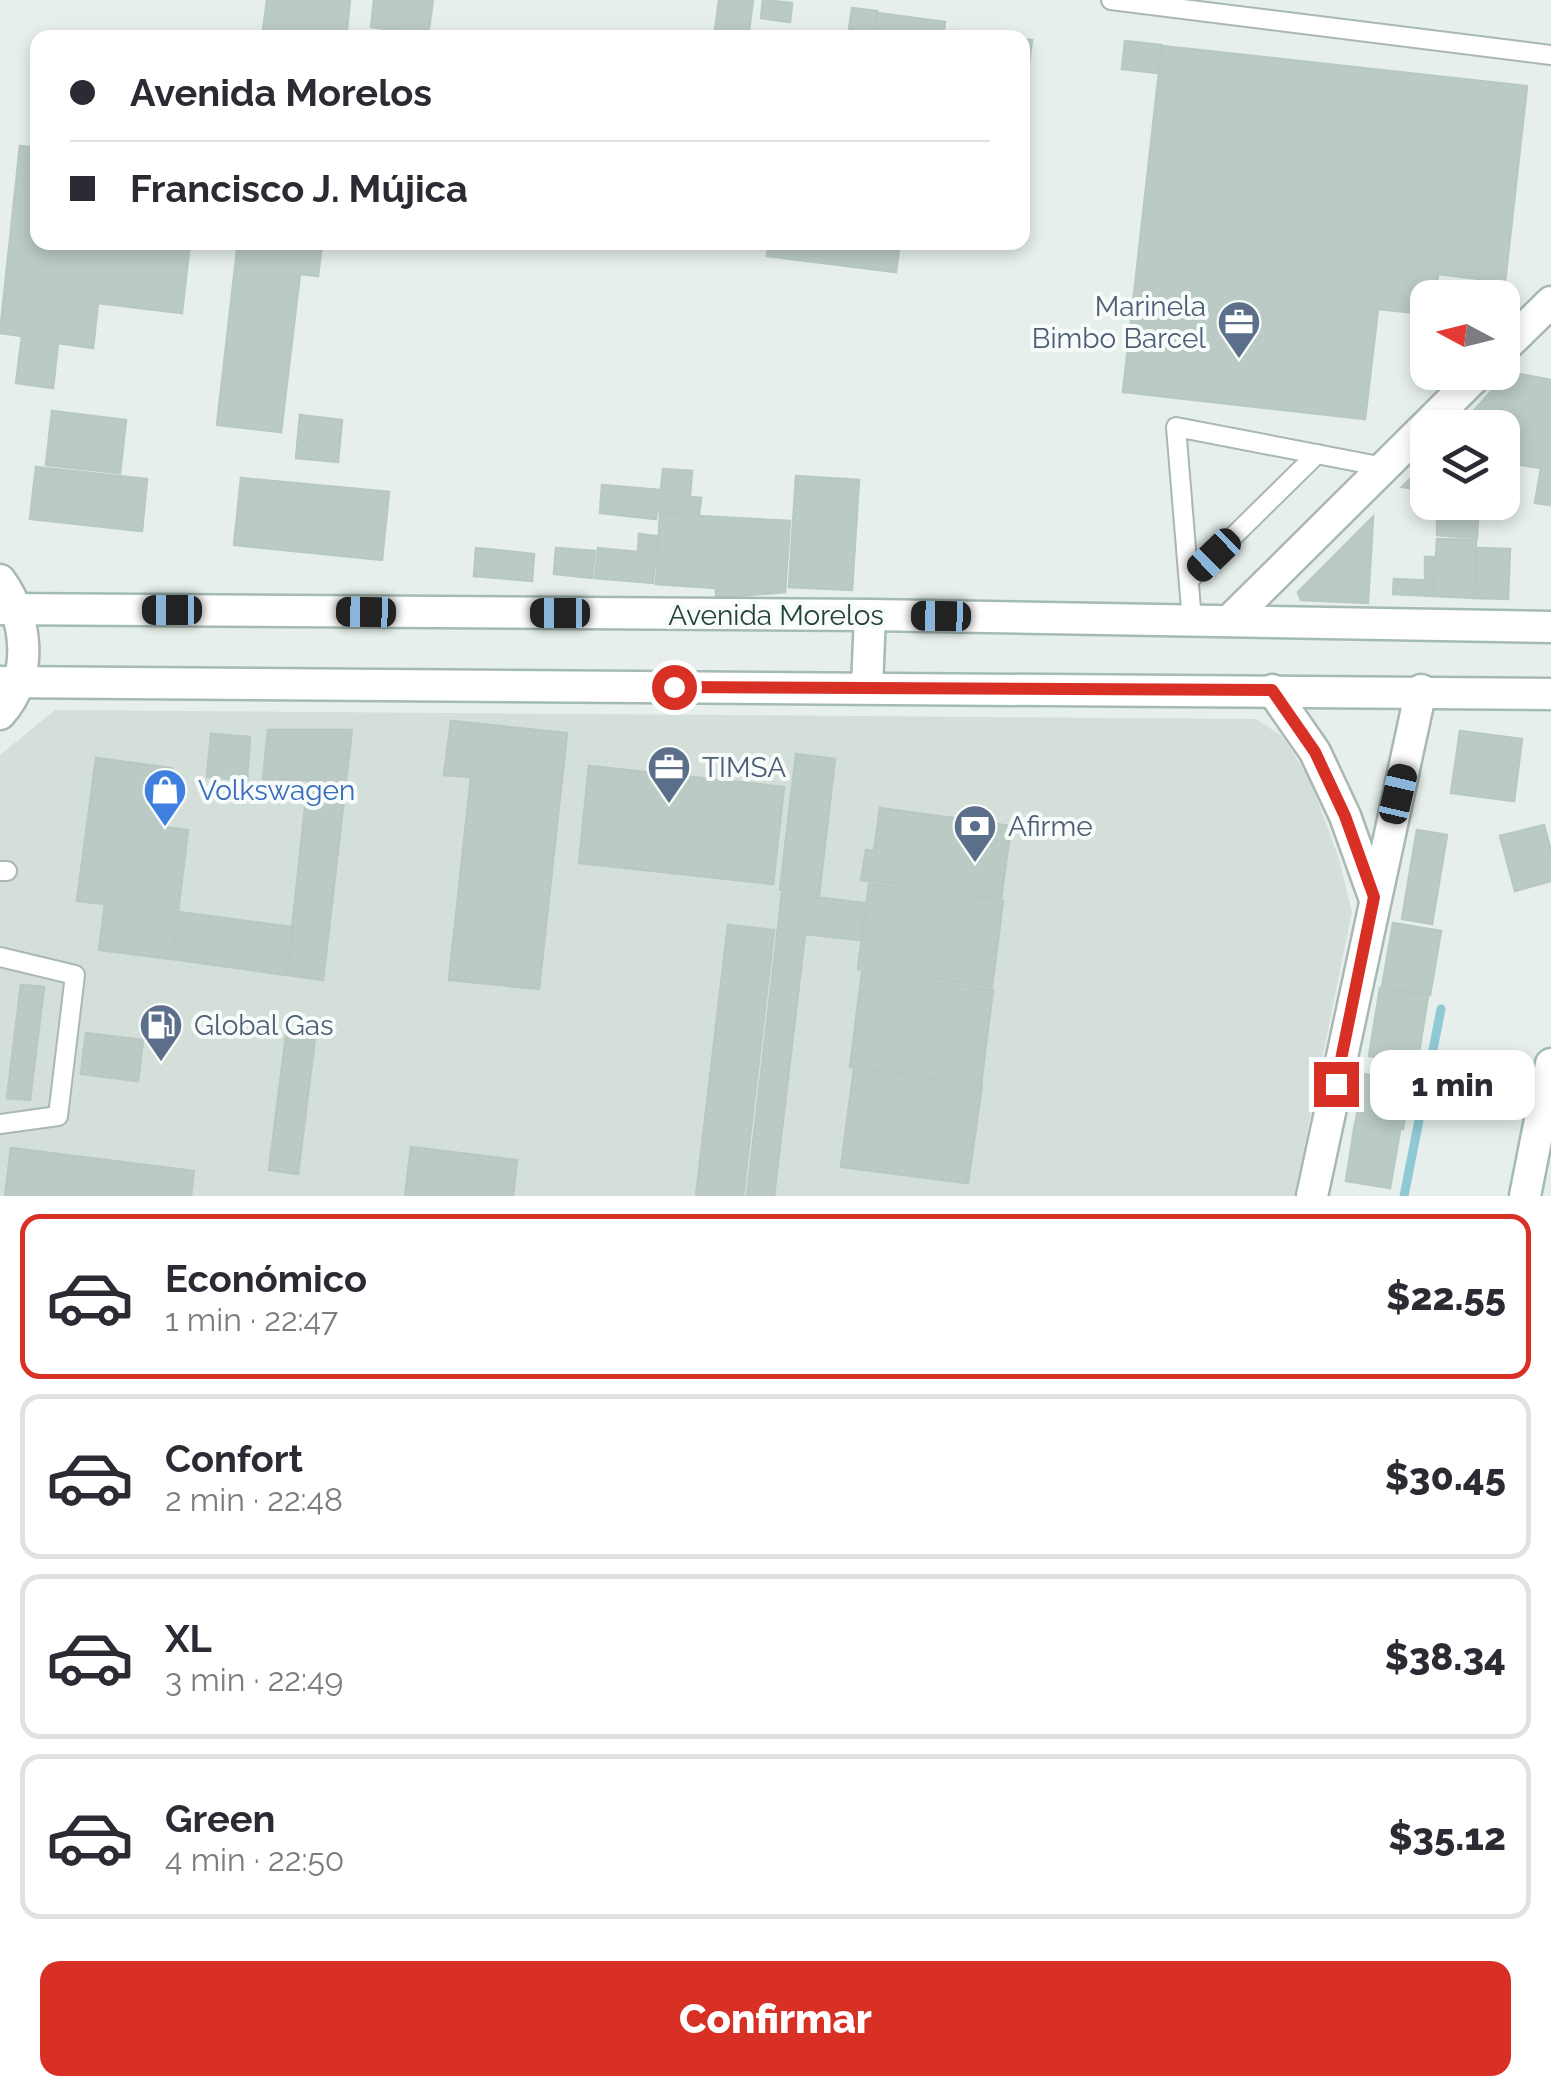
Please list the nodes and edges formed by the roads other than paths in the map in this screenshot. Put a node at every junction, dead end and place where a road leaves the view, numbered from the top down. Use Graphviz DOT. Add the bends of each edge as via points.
graph roads {
  1 [pos="1112,0"];
  2 [pos="1551,55"];
  3 [pos="1551,302"];
  4 [pos="1520,332"];
  5 [pos="1462,390"];
  6 [pos="1317,454"];
  7 [pos="1384,468"];
  8 [pos="0,580"];
  9 [pos="1189,580"];
  10 [pos="8,609"];
  11 [pos="870,615"];
  12 [pos="1192,621"];
  13 [pos="1229,621"];
  14 [pos="1551,627"];
  15 [pos="9,682"];
  16 [pos="867,688"];
  17 [pos="1272,690"];
  18 [pos="1421,690"];
  19 [pos="1551,694"];
  20 [pos="0,714"];
  21 [pos="1374,897"];
  22 [pos="0,958"];
  23 [pos="1551,1064"];
  24 [pos="0,1124"];
  25 [pos="1312,1196"];
  26 [pos="1524,1196"];
  1 -- 2 [label="lane"];
  3 -- 4 [label="main road"];
  5 -- 7 [label="main road"];
  6 -- 7 [label="lane"];
  6 -- 9 [label="lane"];
  6 -- 9 [label="lane" via="1176,427"];
  7 -- 13 [label="main road"];
  8 -- 10 [label="main road"];
  9 -- 12 [label="lane"];
  10 -- 11 [label="main road, Avenida Morelos"];
  10 -- 15 [label="main road" via="23,633 24,658"];
  11 -- 12 [label="main road, Avenida Morelos"];
  11 -- 16 [label="main road"];
  12 -- 13 [label="main road, Avenida Morelos"];
  13 -- 14 [label="main road, Avenida Morelos"];
  15 -- 16 [label="main road"];
  15 -- 20 [label="main road"];
  16 -- 17 [label="main road"];
  17 -- 18 [label="main road"];
  17 -- 21 [label="main road" via="1315,752"];
  18 -- 19 [label="main road"];
  18 -- 21 [label="main road"];
  21 -- 25 [label="main road"];
  22 -- 24 [label="lane" via="75,975 58,1116"];
  23 -- 26 [label="main road"];
}
